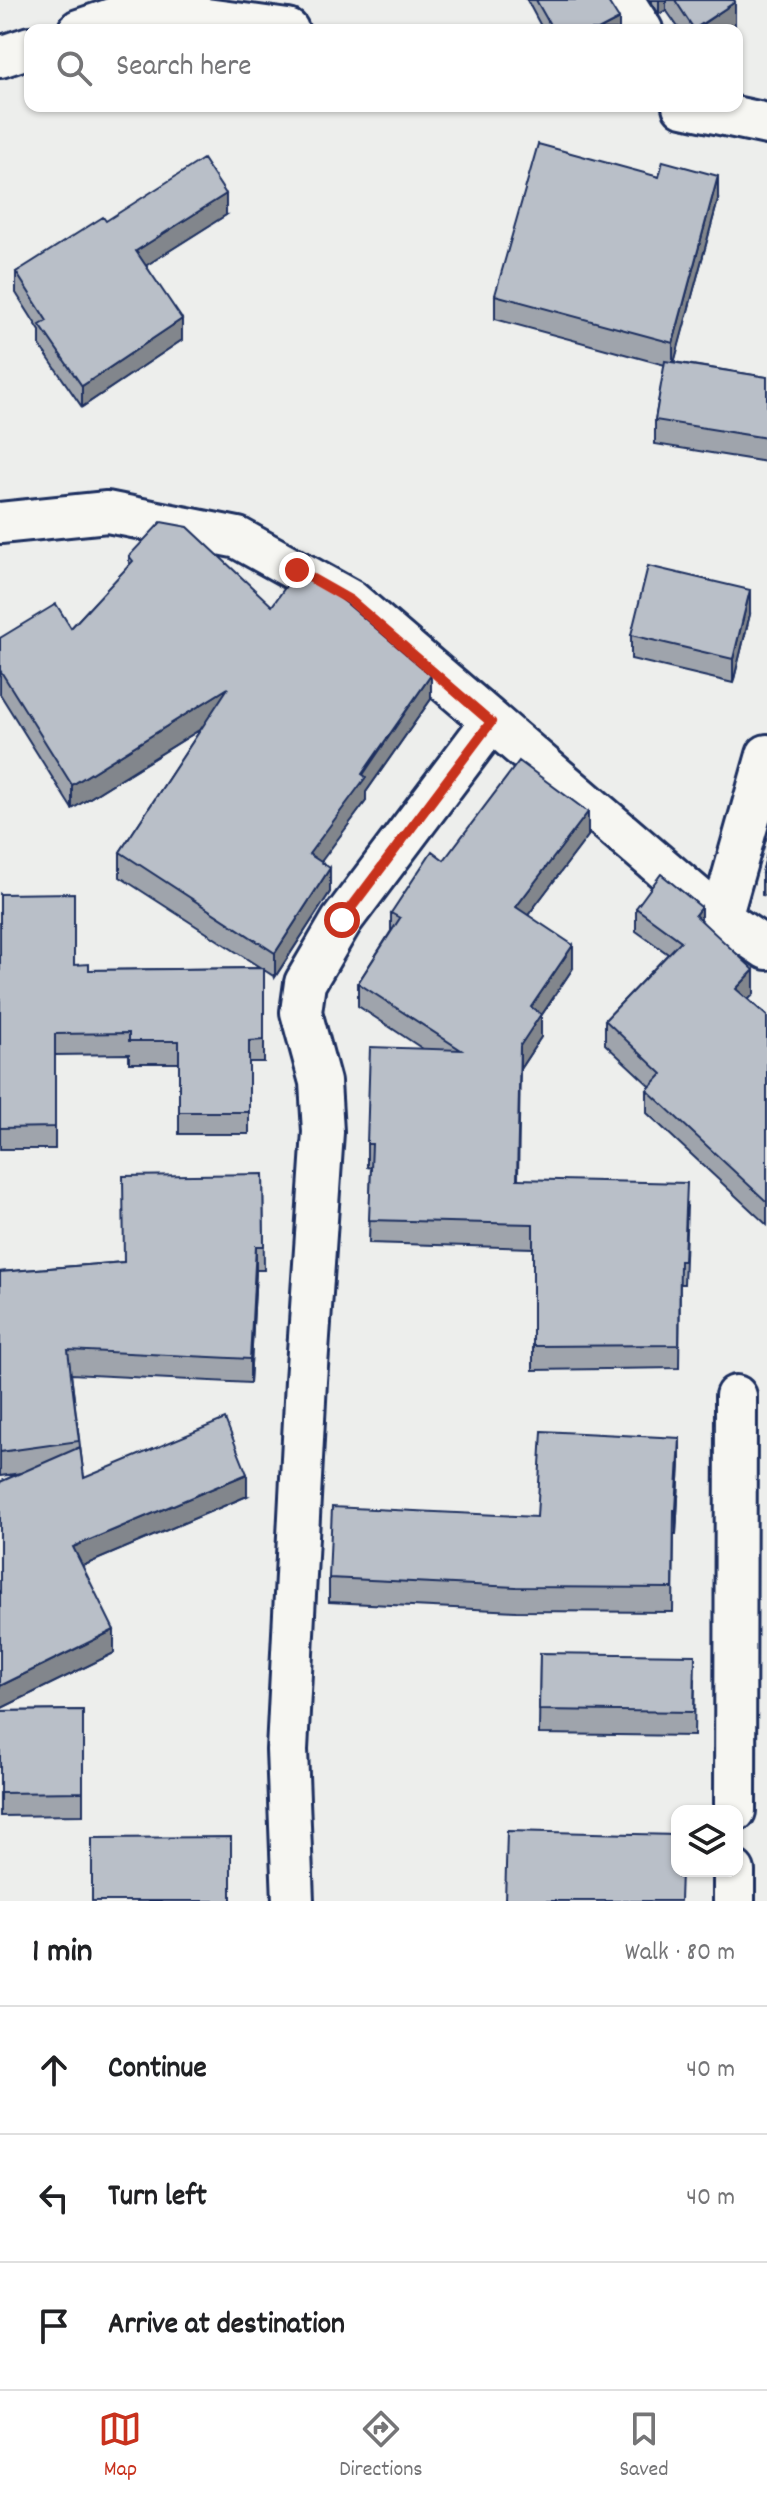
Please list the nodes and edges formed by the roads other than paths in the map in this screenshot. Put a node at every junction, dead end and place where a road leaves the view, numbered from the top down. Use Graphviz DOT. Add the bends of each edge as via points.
graph roads {
  1 [pos="623,0"];
  2 [pos="135,5"];
  3 [pos="92,24"];
  4 [pos="251,24"];
  5 [pos="638,24"];
  6 [pos="24,49"];
  7 [pos="0,57"];
  8 [pos="711,112"];
  9 [pos="767,124"];
  10 [pos="0,523"];
  11 [pos="491,722"];
  12 [pos="767,755"];
  13 [pos="721,918"];
  14 [pos="767,949"];
  15 [pos="736,1396"];
  16 [pos="735,1805"];
  17 [pos="734,1877"];
  18 [pos="293,1901"];
  19 [pos="734,1901"];
  1 -- 5 [label="street"];
  2 -- 3 [label="street"];
  2 -- 4 [label="street"];
  6 -- 7 [label="street"];
  8 -- 9 [label="street"];
  10 -- 11 [label="street" via="107,512 238,538 350,600"];
  11 -- 13 [label="street"];
  11 -- 18 [label="street" via="342,920 305,983 301,1012 320,1082 323,1132 287,1750"];
  12 -- 13 [label="street"];
  13 -- 14 [label="street"];
  15 -- 16 [label="street"];
  17 -- 19 [label="street"];
}
